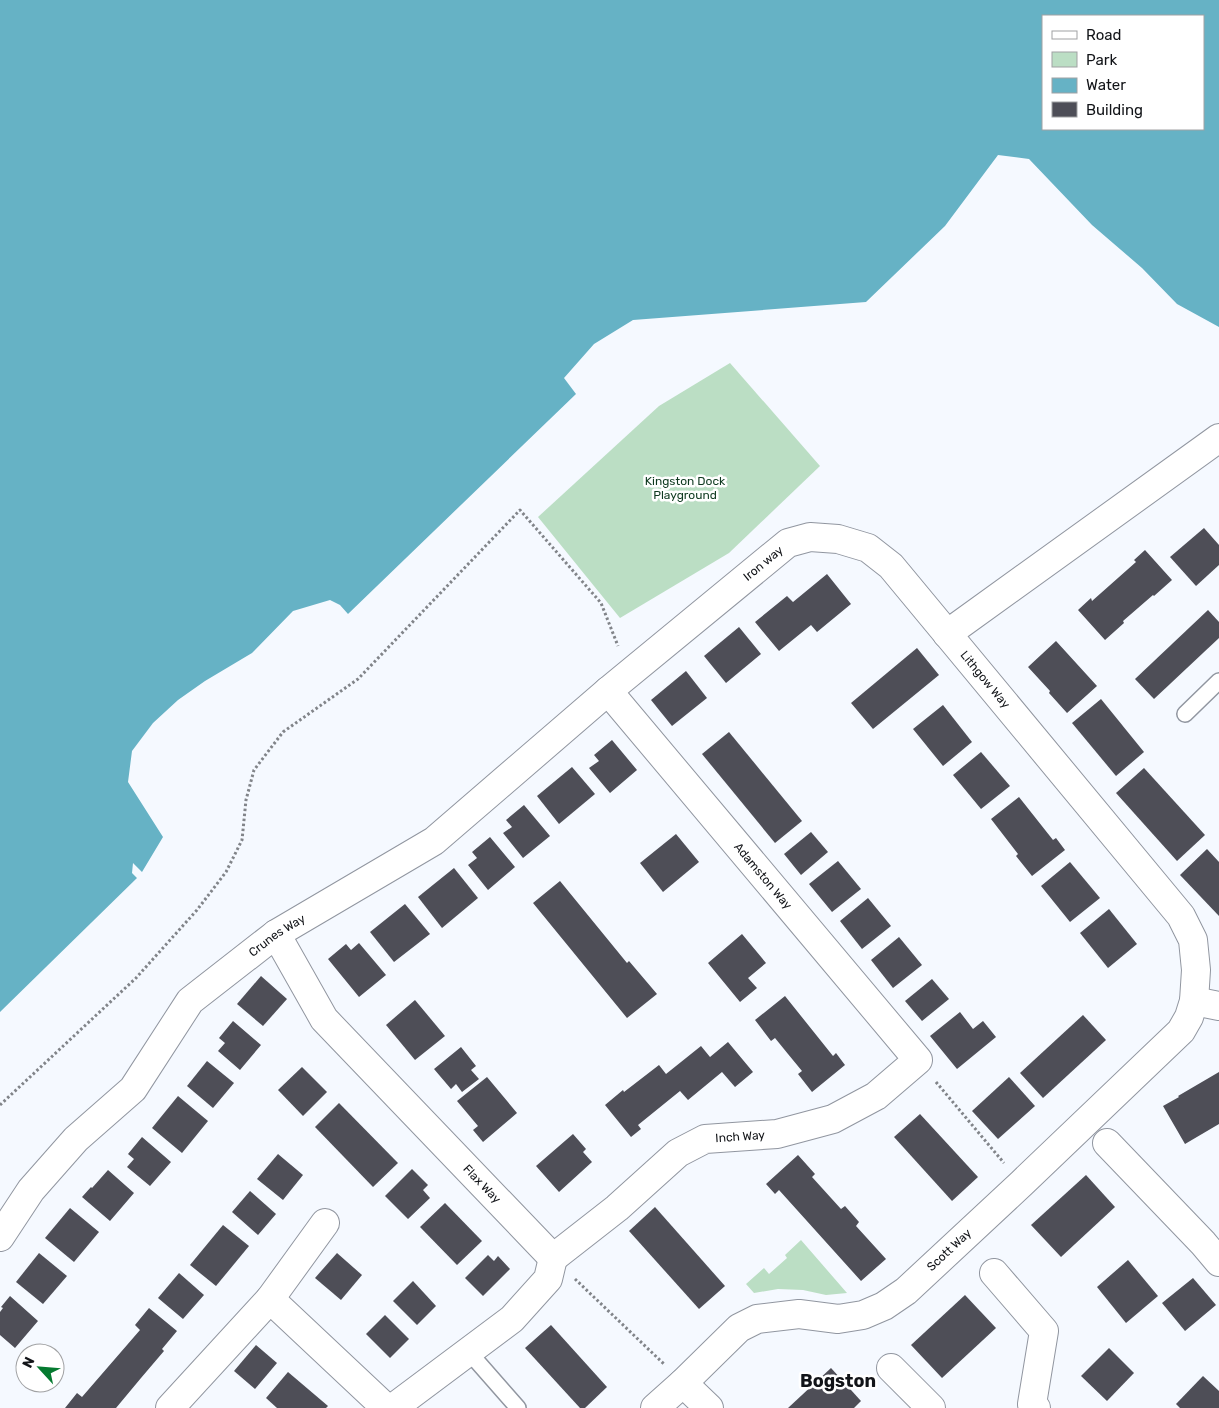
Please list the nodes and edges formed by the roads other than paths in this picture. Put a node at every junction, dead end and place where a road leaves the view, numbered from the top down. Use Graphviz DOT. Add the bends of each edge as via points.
graph roads {
  1 [pos="1219,438"];
  2 [pos="947,634"];
  3 [pos="1219,681"];
  4 [pos="608,691"];
  5 [pos="1186,714"];
  6 [pos="276,934"];
  7 [pos="1206,1004"];
  8 [pos="918,1060"];
  9 [pos="1107,1143"];
  10 [pos="325,1223"];
  11 [pos="0,1237"];
  12 [pos="1211,1253"];
  13 [pos="553,1258"];
  14 [pos="994,1273"];
  15 [pos="270,1299"];
  16 [pos="468,1351"];
  17 [pos="891,1368"];
  18 [pos="683,1383"];
  19 [pos="1028,1407"];
  20 [pos="170,1408"];
  21 [pos="386,1408"];
  22 [pos="393,1408"];
  23 [pos="518,1408"];
  24 [pos="656,1408"];
  25 [pos="709,1408"];
  26 [pos="931,1408"];
  1 -- 2 [label="street"];
  2 -- 4 [label="street, Iron way" via="892,566 868,548 838,538 810,537 788,543"];
  2 -- 7 [label="street, Lithgow Way" via="1181,916 1193,940 1196,970"];
  3 -- 5 [label="lane"];
  4 -- 6 [label="street, Crunes Way" via="428,846"];
  4 -- 8 [label="street, Adamston Way"];
  6 -- 11 [label="street, Crunes Way" via="190,1001 133,1089 76,1140 31,1190"];
  6 -- 13 [label="street, Flax Way" via="324,1020"];
  7 -- 18 [label="street, Scott Way" via="906,1291 863,1315 838,1319 799,1314 757,1319 740,1328"];
  8 -- 13 [label="street, Inch Way" via="876,1096 833,1119 778,1134 705,1139 678,1153 617,1208"];
  9 -- 12 [label="street"];
  10 -- 15 [label="street"];
  13 -- 16 [label="street" via="548,1279 512,1319"];
  14 -- 19 [label="street" via="1044,1330"];
  15 -- 20 [label="street"];
  15 -- 21 [label="street"];
  16 -- 22 [label="street"];
  16 -- 23 [label="lane"];
  17 -- 26 [label="street"];
  18 -- 24 [label="street, Scott Way"];
  18 -- 25 [label="street"];
}
